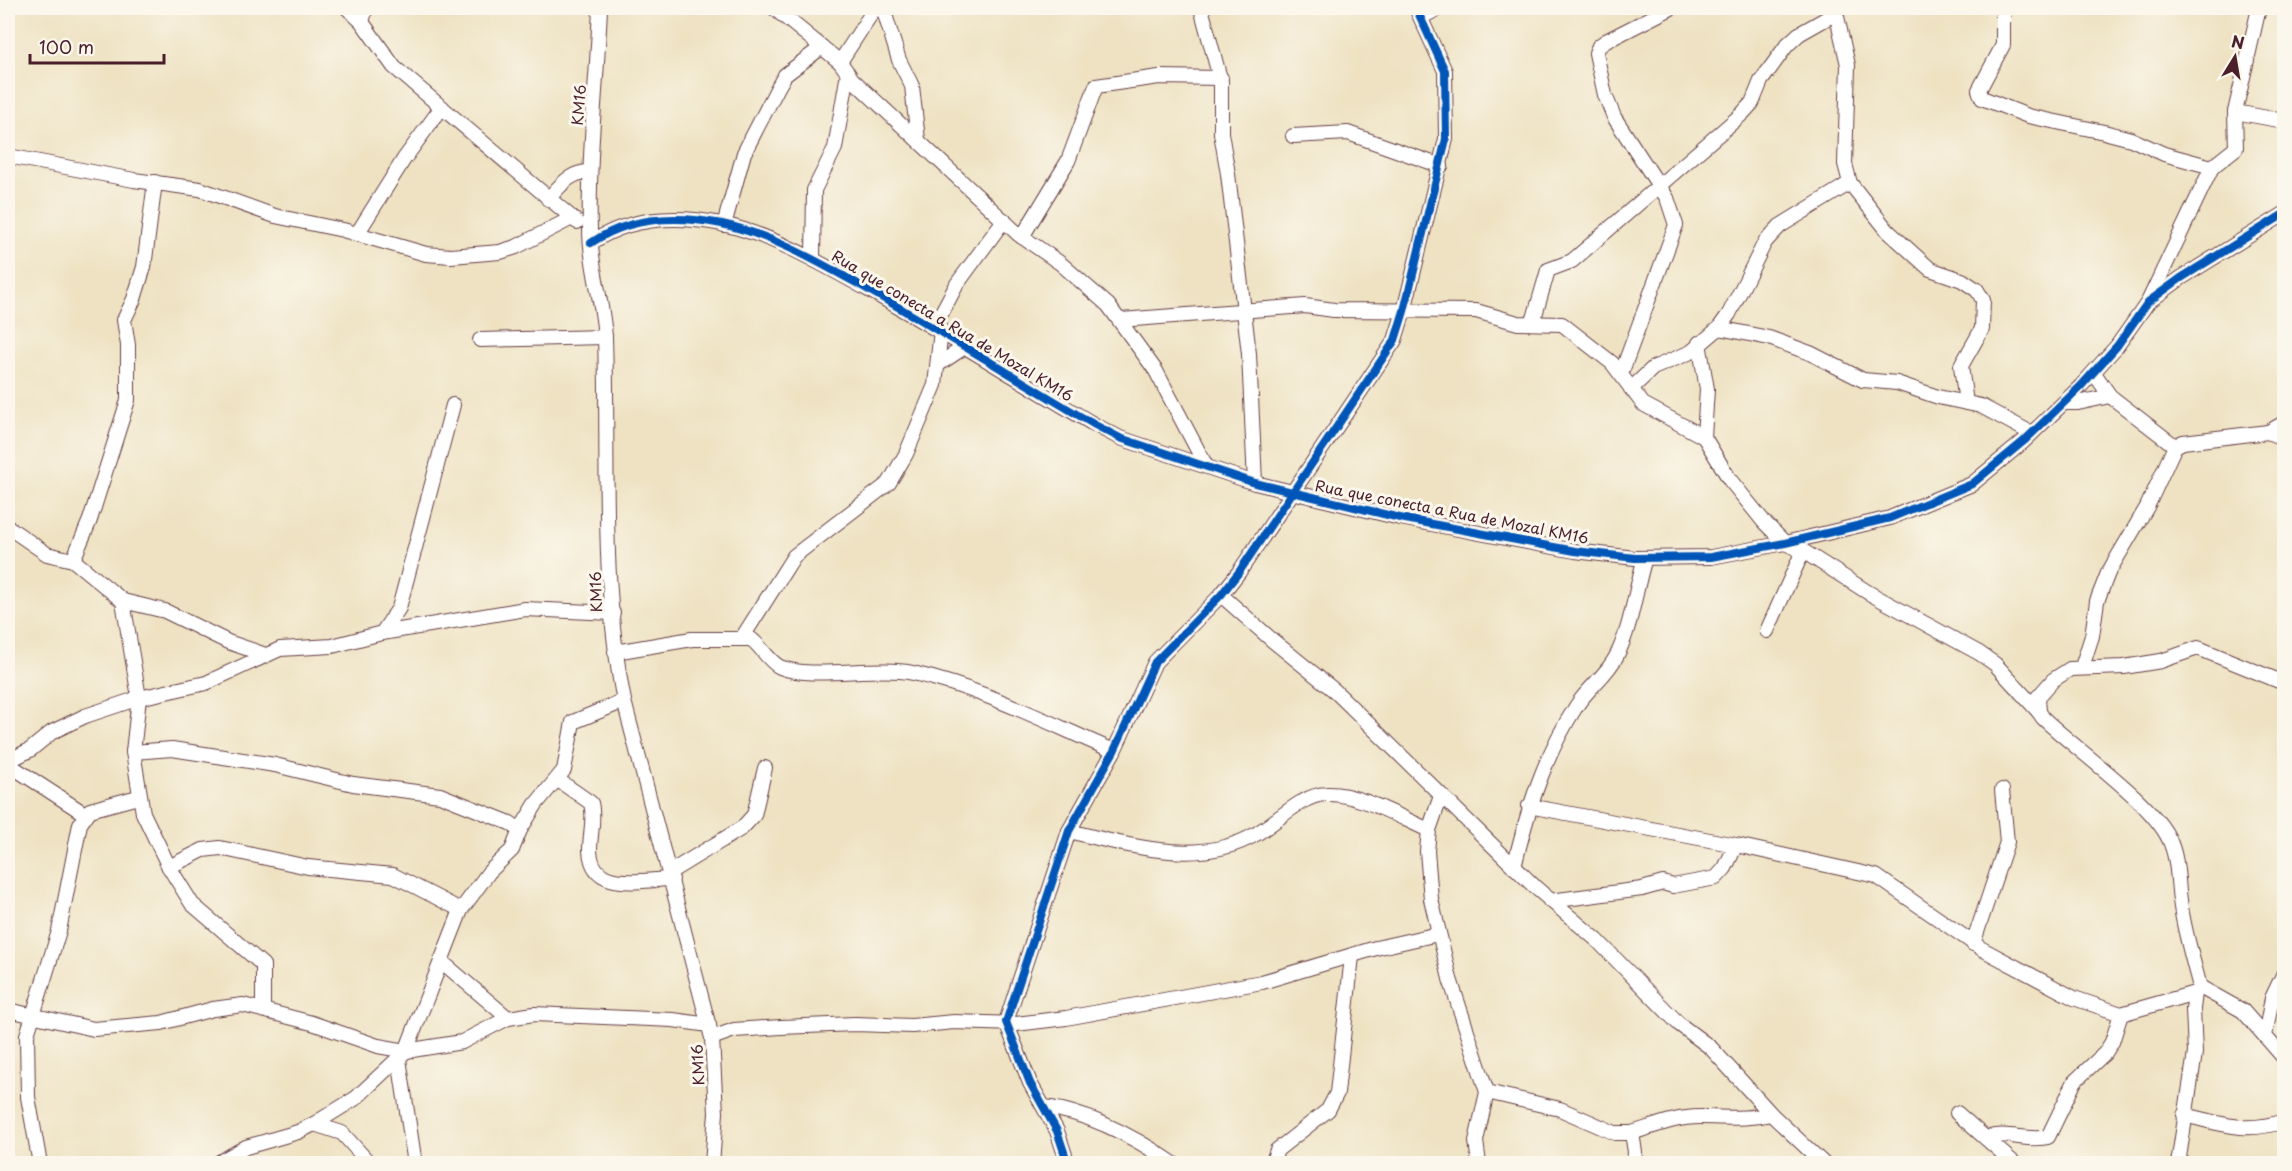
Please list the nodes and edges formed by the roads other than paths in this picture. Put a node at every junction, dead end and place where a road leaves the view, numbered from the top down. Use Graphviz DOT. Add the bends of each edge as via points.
graph roads {
  1 [pos="347,8"];
  2 [pos="366,8"];
  3 [pos="600,8"];
  4 [pos="774,8"];
  5 [pos="875,8"];
  6 [pos="883,8"];
  7 [pos="1201,8"];
  8 [pos="1440,8"];
  9 [pos="1671,8"];
  10 [pos="2006,8"];
  11 [pos="2259,8"];
  12 [pos="1835,10"];
  13 [pos="1419,12"];
  14 [pos="362,22"];
  15 [pos="822,47"];
  16 [pos="844,68"];
  17 [pos="1221,78"];
  18 [pos="442,107"];
  19 [pos="2235,112"];
  20 [pos="2284,121"];
  21 [pos="1293,136"];
  22 [pos="918,140"];
  23 [pos="8,156"];
  24 [pos="1441,166"];
  25 [pos="2212,167"];
  26 [pos="589,172"];
  27 [pos="155,182"];
  28 [pos="1850,183"];
  29 [pos="1660,185"];
  30 [pos="548,199"];
  31 [pos="2284,217"];
  32 [pos="572,218"];
  33 [pos="1004,220"];
  34 [pos="724,225"];
  35 [pos="357,234"];
  36 [pos="1022,237"];
  37 [pos="590,238"];
  38 [pos="813,258"];
  39 [pos="2148,302"];
  40 [pos="1244,311"];
  41 [pos="1404,311"];
  42 [pos="1121,320"];
  43 [pos="1533,322"];
  44 [pos="1719,327"];
  45 [pos="937,329"];
  46 [pos="605,337"];
  47 [pos="480,340"];
  48 [pos="1699,343"];
  49 [pos="966,346"];
  50 [pos="939,364"];
  51 [pos="2094,373"];
  52 [pos="1621,374"];
  53 [pos="1631,389"];
  54 [pos="2110,396"];
  55 [pos="1966,403"];
  56 [pos="2064,403"];
  57 [pos="453,405"];
  58 [pos="2284,423"];
  59 [pos="2268,432"];
  60 [pos="2031,433"];
  61 [pos="1704,437"];
  62 [pos="2284,439"];
  63 [pos="2175,446"];
  64 [pos="1205,464"];
  65 [pos="1259,484"];
  66 [pos="1292,492"];
  67 [pos="1278,516"];
  68 [pos="8,527"];
  69 [pos="1785,543"];
  70 [pos="1803,551"];
  71 [pos="1645,558"];
  72 [pos="73,560"];
  73 [pos="1221,594"];
  74 [pos="123,601"];
  75 [pos="613,613"];
  76 [pos="1767,632"];
  77 [pos="382,633"];
  78 [pos="742,638"];
  79 [pos="615,652"];
  80 [pos="263,654"];
  81 [pos="2082,667"];
  82 [pos="2284,683"];
  83 [pos="139,698"];
  84 [pos="624,701"];
  85 [pos="2039,712"];
  86 [pos="1114,751"];
  87 [pos="133,752"];
  88 [pos="8,762"];
  89 [pos="765,768"];
  90 [pos="558,780"];
  91 [pos="2002,790"];
  92 [pos="1440,796"];
  93 [pos="138,797"];
  94 [pos="1529,806"];
  95 [pos="85,814"];
  96 [pos="520,830"];
  97 [pos="1429,830"];
  98 [pos="1069,831"];
  99 [pos="1736,845"];
  100 [pos="169,867"];
  101 [pos="1514,867"];
  102 [pos="671,875"];
  103 [pos="1550,901"];
  104 [pos="461,910"];
  105 [pos="1438,934"];
  106 [pos="1973,944"];
  107 [pos="1352,956"];
  108 [pos="441,961"];
  109 [pos="2284,973"];
  110 [pos="2198,990"];
  111 [pos="8,1010"];
  112 [pos="263,1010"];
  113 [pos="2121,1014"];
  114 [pos="32,1016"];
  115 [pos="508,1018"];
  116 [pos="1006,1022"];
  117 [pos="711,1032"];
  118 [pos="2265,1036"];
  119 [pos="402,1055"];
  120 [pos="2284,1058"];
  121 [pos="1487,1092"];
  122 [pos="1045,1107"];
  123 [pos="1957,1113"];
  124 [pos="1771,1114"];
  125 [pos="2184,1115"];
  126 [pos="2284,1121"];
  127 [pos="314,1124"];
  128 [pos="1632,1133"];
  129 [pos="1986,1138"];
  130 [pos="414,1158"];
  131 [pos="1819,1162"];
  132 [pos="40,1164"];
  133 [pos="216,1164"];
  134 [pos="370,1164"];
  135 [pos="402,1164"];
  136 [pos="712,1164"];
  137 [pos="1068,1164"];
  138 [pos="1174,1164"];
  139 [pos="1272,1164"];
  140 [pos="1479,1164"];
  141 [pos="1634,1164"];
  142 [pos="2015,1164"];
  143 [pos="2178,1164"];
  1 -- 14 [label="street"];
  2 -- 14 [label="street"];
  3 -- 26 [label="street, KM16"];
  4 -- 15 [label="street"];
  5 -- 16 [label="street"];
  6 -- 22 [label="street" via="899,60 912,86"];
  7 -- 17 [label="street"];
  8 -- 13 [label="street"];
  9 -- 29 [label="street" via="1606,41 1596,53 1614,117"];
  10 -- 25 [label="street" via="2003,45 1979,90 1982,98 2028,116 2131,139 2164,154"];
  11 -- 19 [label="street"];
  12 -- 28 [label="street" via="1848,65 1845,155"];
  12 -- 29 [label="street" via="1787,45 1761,81 1752,103"];
  13 -- 24 [label="street" via="1446,71 1446,138"];
  14 -- 18 [label="street" via="394,67"];
  15 -- 16 [label="street"];
  15 -- 34 [label="street" via="785,75 778,87 744,153"];
  16 -- 22 [label="street"];
  16 -- 38 [label="street" via="835,148 814,190"];
  17 -- 36 [label="street" via="1159,77 1096,86 1068,161"];
  17 -- 40 [label="street" via="1221,133"];
  18 -- 30 [label="street"];
  18 -- 35 [label="street"];
  19 -- 20 [label="street"];
  19 -- 25 [label="street" via="2236,148"];
  21 -- 24 [label="street" via="1348,134"];
  22 -- 33 [label="street"];
  23 -- 27 [label="street"];
  24 -- 41 [label="street"];
  25 -- 39 [label="street"];
  26 -- 30 [label="street" via="577,172"];
  26 -- 37 [label="street, KM16"];
  27 -- 35 [label="street" via="200,189 275,216"];
  27 -- 72 [label="street" via="144,267 123,320 128,345 128,400 90,520"];
  28 -- 44 [label="street" via="1780,226 1765,242"];
  28 -- 55 [label="street" via="1888,231 1929,269 1962,280 1977,290 1983,300 1982,329 1961,366"];
  29 -- 43 [label="street" via="1572,261 1548,270"];
  29 -- 52 [label="street" via="1676,225"];
  30 -- 32 [label="street"];
  31 -- 39 [label="street, Rua que conecta a Rua de Mozal KM16"];
  32 -- 35 [label="street" via="516,247 482,255 426,254"];
  32 -- 37 [label="street"];
  33 -- 36 [label="street"];
  33 -- 45 [label="street" via="957,284"];
  34 -- 37 [label="street, Rua que conecta a Rua de Mozal KM16" via="658,219 632,223"];
  34 -- 38 [label="street, Rua que conecta a Rua de Mozal KM16"];
  36 -- 42 [label="street" via="1060,263"];
  37 -- 46 [label="street, KM16"];
  38 -- 45 [label="street, Rua que conecta a Rua de Mozal KM16"];
  39 -- 51 [label="street, Rua que conecta a Rua de Mozal KM16"];
  40 -- 41 [label="street" via="1292,306"];
  40 -- 42 [label="street"];
  40 -- 65 [label="street"];
  41 -- 43 [label="street" via="1476,311 1518,323"];
  41 -- 66 [label="street" via="1395,340"];
  42 -- 64 [label="street" via="1156,371"];
  43 -- 52 [label="street" via="1562,324"];
  44 -- 48 [label="street"];
  44 -- 55 [label="street" via="1769,338 1863,380 1897,382"];
  45 -- 49 [label="street, Rua que conecta a Rua de Mozal KM16"];
  45 -- 50 [label="street"];
  46 -- 47 [label="street"];
  46 -- 75 [label="street, KM16"];
  48 -- 53 [label="street" via="1681,358 1653,368"];
  48 -- 61 [label="street" via="1707,389"];
  49 -- 50 [label="street"];
  49 -- 64 [label="street, Rua que conecta a Rua de Mozal KM16" via="1120,438"];
  50 -- 78 [label="street" via="914,439 889,483 794,556"];
  51 -- 54 [label="street"];
  51 -- 56 [label="street, Rua que conecta a Rua de Mozal KM16"];
  52 -- 53 [label="street"];
  53 -- 61 [label="street" via="1643,404"];
  54 -- 56 [label="street" via="2078,404"];
  54 -- 63 [label="street"];
  55 -- 60 [label="street" via="1981,406"];
  56 -- 60 [label="street, Rua que conecta a Rua de Mozal KM16"];
  57 -- 77 [label="street" via="399,608"];
  58 -- 59 [label="street"];
  59 -- 62 [label="street"];
  59 -- 63 [label="street"];
  60 -- 69 [label="street, Rua que conecta a Rua de Mozal KM16" via="1989,471 1960,490 1890,518"];
  61 -- 69 [label="street" via="1730,480"];
  63 -- 81 [label="street" via="2147,507 2108,573 2097,601"];
  64 -- 65 [label="street, Rua que conecta a Rua de Mozal KM16"];
  65 -- 66 [label="street, Rua que conecta a Rua de Mozal KM16"];
  65 -- 67 [label="street" via="1272,495"];
  66 -- 67 [label="street"];
  66 -- 71 [label="street, Rua que conecta a Rua de Mozal KM16" via="1400,518 1575,551"];
  67 -- 73 [label="street"];
  68 -- 72 [label="street" via="36,549"];
  69 -- 70 [label="street"];
  69 -- 71 [label="street, Rua que conecta a Rua de Mozal KM16" via="1711,557"];
  70 -- 76 [label="street"];
  70 -- 85 [label="street" via="1869,593 1979,653 2002,671"];
  71 -- 94 [label="street" via="1617,656 1577,704 1547,757"];
  72 -- 74 [label="street"];
  73 -- 86 [label="street" via="1161,653"];
  73 -- 92 [label="street" via="1335,691"];
  74 -- 80 [label="street" via="165,611 228,642"];
  74 -- 83 [label="street"];
  75 -- 77 [label="street" via="525,609"];
  75 -- 79 [label="street, KM16"];
  77 -- 80 [label="street" via="332,646 301,646"];
  78 -- 79 [label="street" via="692,639"];
  78 -- 86 [label="street" via="757,643 782,668 911,673 992,698"];
  79 -- 84 [label="street, KM16"];
  80 -- 83 [label="street" via="206,683"];
  81 -- 82 [label="street" via="2124,667 2161,661 2198,648"];
  81 -- 85 [label="street" via="2070,669 2043,690 2038,697"];
  83 -- 87 [label="street"];
  83 -- 88 [label="street" via="66,724"];
  84 -- 90 [label="street" via="573,722 568,759"];
  84 -- 102 [label="street, KM16"];
  85 -- 110 [label="street" via="2164,830 2175,859"];
  86 -- 98 [label="street"];
  87 -- 93 [label="street"];
  87 -- 96 [label="street" via="172,749 275,765 353,784 440,795"];
  88 -- 95 [label="street"];
  89 -- 102 [label="street" via="754,815 742,828"];
  90 -- 96 [label="street"];
  90 -- 102 [label="street" via="591,803 594,812 590,851 600,876 621,881"];
  91 -- 106 [label="street" via="2007,842"];
  92 -- 97 [label="street"];
  92 -- 101 [label="street"];
  93 -- 95 [label="street"];
  93 -- 100 [label="street"];
  94 -- 99 [label="street"];
  94 -- 101 [label="street"];
  95 -- 114 [label="street" via="58,931"];
  96 -- 104 [label="street" via="512,850 489,872"];
  97 -- 98 [label="street" via="1347,796 1327,794 1304,802 1254,836 1226,846 1166,852"];
  97 -- 105 [label="street" via="1427,851"];
  98 -- 116 [label="street"];
  99 -- 103 [label="street" via="1716,878"];
  99 -- 106 [label="street" via="1876,876"];
  100 -- 104 [label="street" via="203,850 220,848 308,867 393,875"];
  100 -- 112 [label="street" via="199,912 263,965"];
  101 -- 103 [label="street"];
  102 -- 117 [label="street, KM16"];
  103 -- 124 [label="street" via="1597,940 1678,1024 1711,1048"];
  104 -- 108 [label="street"];
  105 -- 107 [label="street"];
  105 -- 121 [label="street"];
  106 -- 113 [label="street" via="2048,985"];
  107 -- 116 [label="street" via="1224,990 1066,1018"];
  107 -- 139 [label="street" via="1337,1093 1328,1110 1277,1150"];
  108 -- 115 [label="street"];
  108 -- 119 [label="street"];
  109 -- 118 [label="street" via="2272,998"];
  110 -- 113 [label="street"];
  110 -- 118 [label="street" via="2231,1003"];
  110 -- 125 [label="street" via="2193,1009 2195,1053"];
  111 -- 114 [label="street"];
  112 -- 114 [label="street" via="236,1005 161,1023 94,1029"];
  112 -- 119 [label="street"];
  113 -- 129 [label="street" via="2112,1042 2075,1081 2048,1137 1998,1134"];
  114 -- 132 [label="street" via="27,1035 28,1097"];
  115 -- 117 [label="street" via="556,1015 673,1020"];
  115 -- 119 [label="street" via="462,1042"];
  116 -- 117 [label="street" via="855,1024"];
  116 -- 122 [label="street" via="1030,1083"];
  117 -- 136 [label="street, KM16" via="716,1113"];
  118 -- 120 [label="street"];
  119 -- 127 [label="street" via="356,1098"];
  119 -- 130 [label="street"];
  121 -- 128 [label="street" via="1560,1109 1615,1133"];
  121 -- 140 [label="street" via="1476,1141"];
  122 -- 137 [label="street"];
  122 -- 138 [label="street" via="1081,1115 1145,1145"];
  123 -- 129 [label="street"];
  124 -- 128 [label="street" via="1752,1119 1666,1120"];
  124 -- 131 [label="street"];
  125 -- 126 [label="street" via="2245,1130"];
  125 -- 143 [label="street"];
  127 -- 133 [label="street" via="246,1147"];
  127 -- 134 [label="street" via="342,1133"];
  128 -- 141 [label="street"];
  129 -- 142 [label="street"];
  130 -- 135 [label="street"];
}
